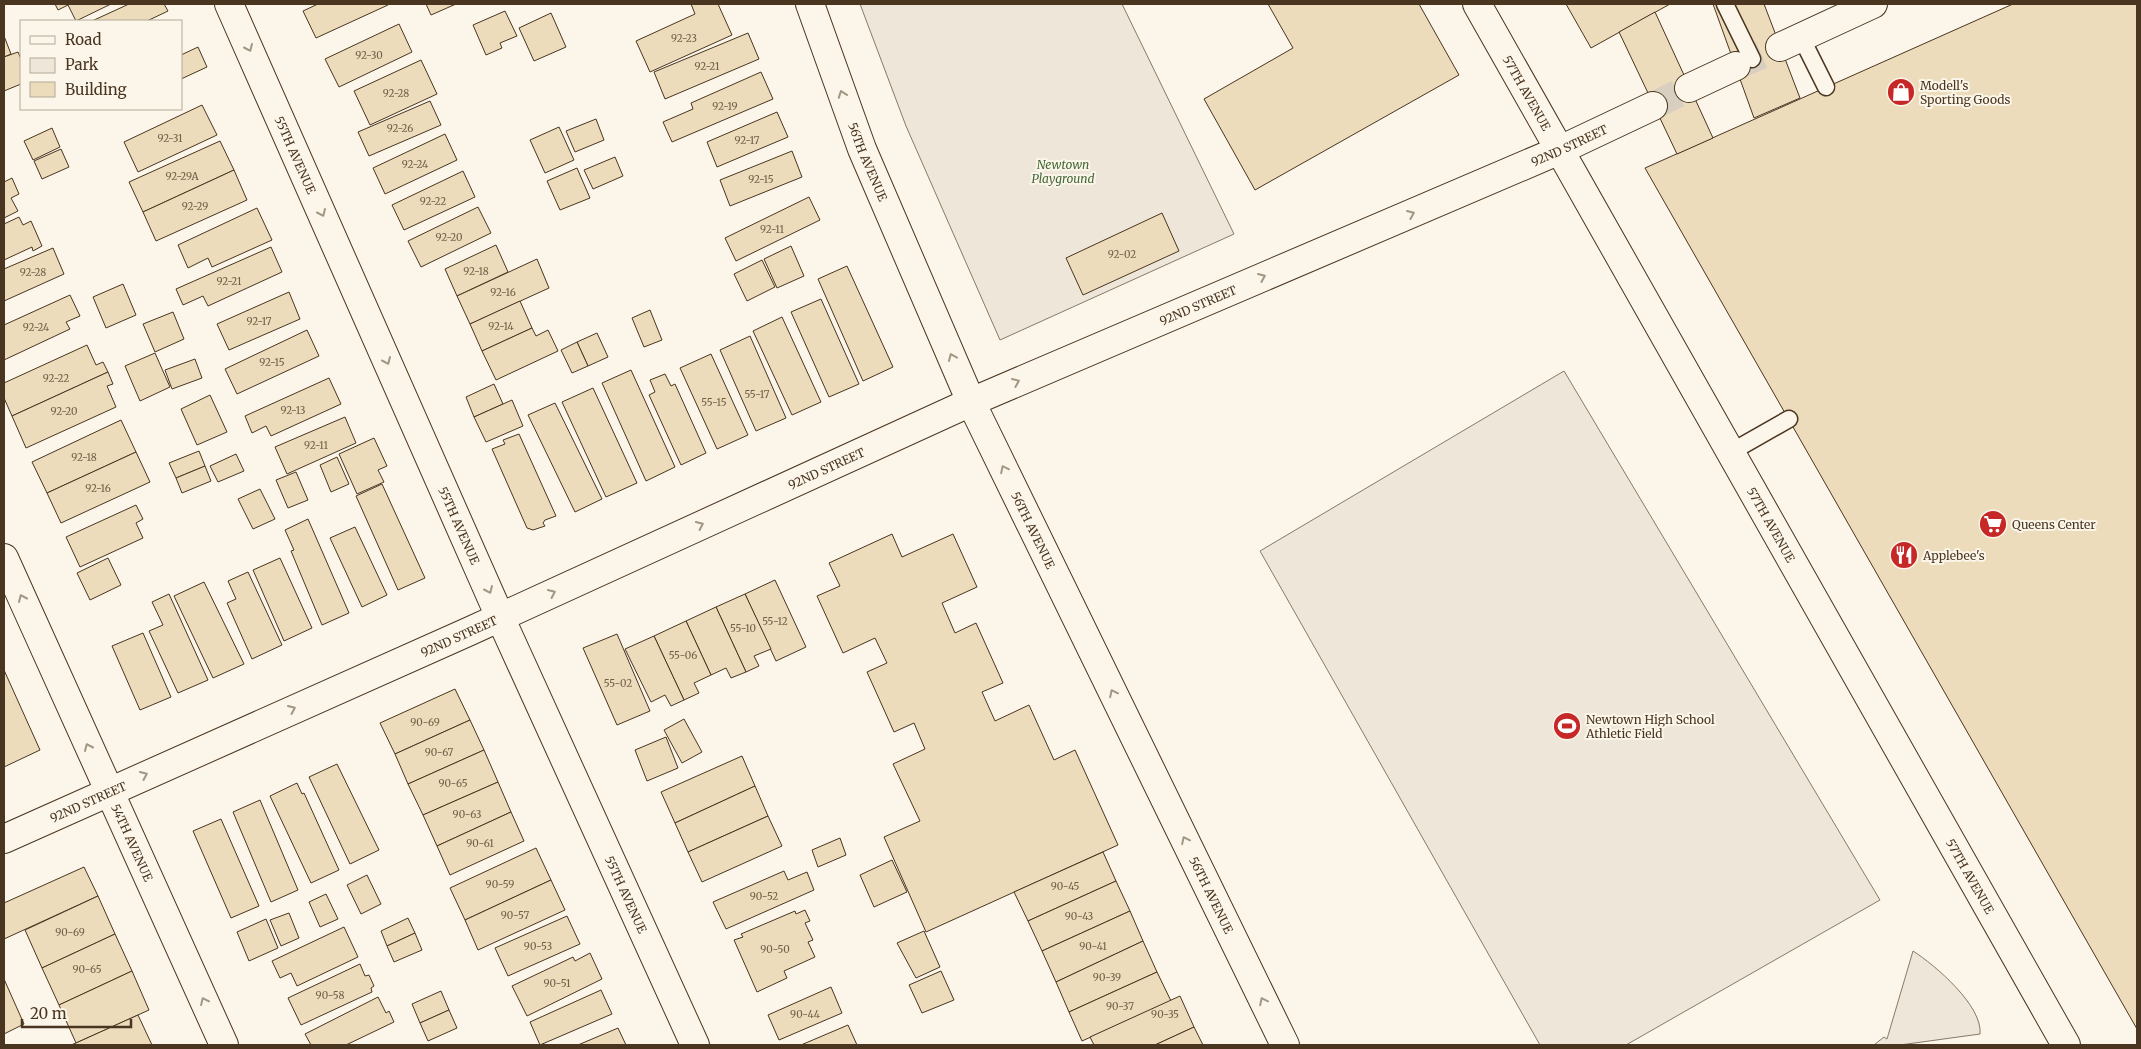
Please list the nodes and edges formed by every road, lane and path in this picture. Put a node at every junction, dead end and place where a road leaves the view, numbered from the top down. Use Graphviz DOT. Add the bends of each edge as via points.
graph roads {
  1 [pos="229,4"];
  2 [pos="810,4"];
  3 [pos="1477,4"];
  4 [pos="1725,4"];
  5 [pos="1873,4"];
  6 [pos="1790,42"];
  7 [pos="1744,63"];
  8 [pos="1826,87"];
  9 [pos="1689,88"];
  10 [pos="1653,106"];
  11 [pos="1560,150"];
  12 [pos="971,402"];
  13 [pos="1789,419"];
  14 [pos="1731,452"];
  15 [pos="4,558"];
  16 [pos="500,617"];
  17 [pos="108,791"];
  18 [pos="4,839"];
  19 [pos="224,1045"];
  20 [pos="695,1045"];
  21 [pos="1285,1045"];
  22 [pos="2066,1045"];
  1 -- 16 [label="street, 55TH AVENUE, one-way"];
  12 -- 2 [label="street, 56TH AVENUE, one-way" via="862,149"];
  3 -- 11 [label="street, 57TH AVENUE"];
  4 -- 7 [label="lane"];
  5 -- 6 [label="street"];
  6 -- 8 [label="lane"];
  7 -- 9 [label="street"];
  10 -- 11 [label="street, 92ND STREET"];
  12 -- 11 [label="street, 92ND STREET, one-way"];
  11 -- 14 [label="street, 57TH AVENUE"];
  16 -- 12 [label="street, 92ND STREET, one-way"];
  21 -- 12 [label="street, 56TH AVENUE, one-way"];
  13 -- 14 [label="lane"];
  14 -- 22 [label="street, 57TH AVENUE"];
  17 -- 15 [label="street, 54TH AVENUE, one-way"];
  17 -- 16 [label="street, 92ND STREET, one-way"];
  16 -- 20 [label="street, 55TH AVENUE"];
  17 -- 18 [label="street, 92ND STREET"];
  19 -- 17 [label="street, 54TH AVENUE, one-way"];
}
